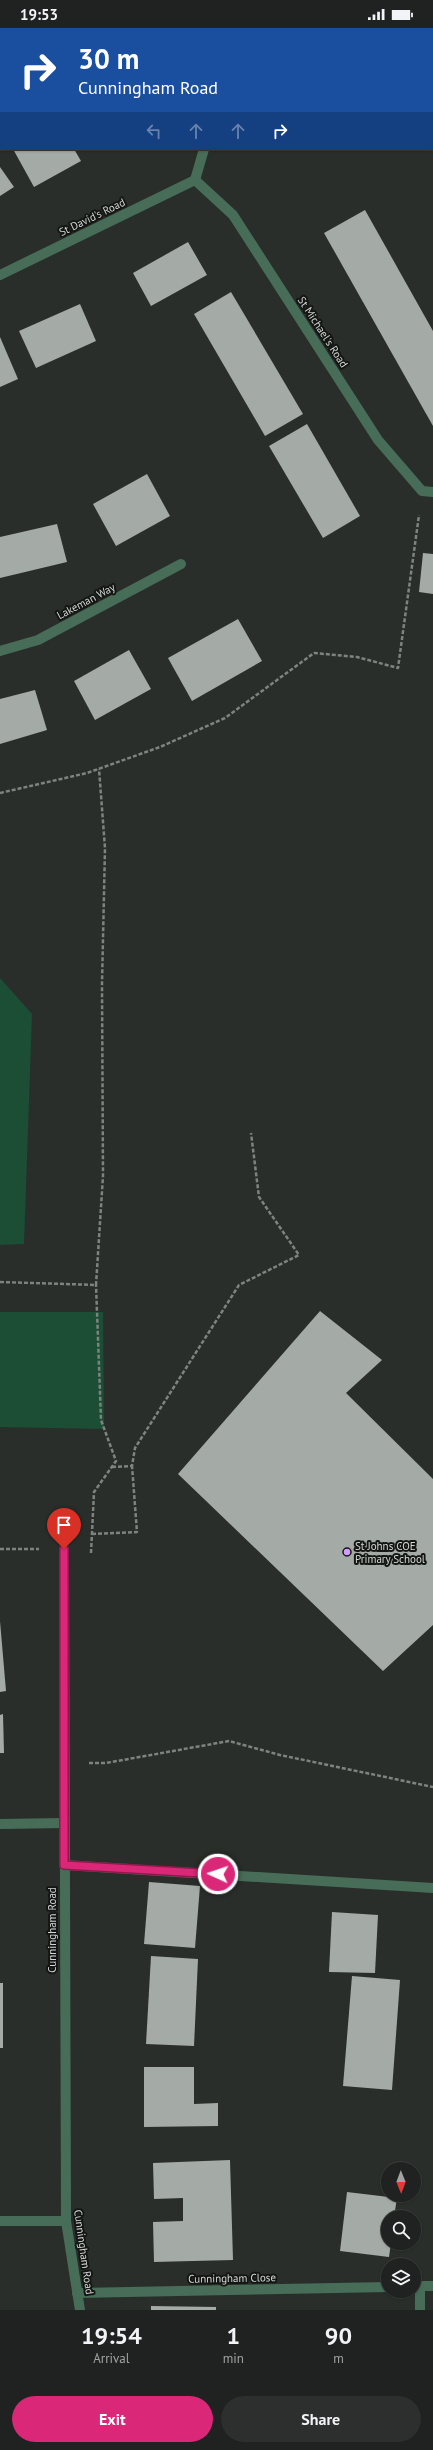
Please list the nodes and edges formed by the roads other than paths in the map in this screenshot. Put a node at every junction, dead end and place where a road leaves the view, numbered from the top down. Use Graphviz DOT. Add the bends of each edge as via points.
graph roads {
  1 [pos="204,150"];
  2 [pos="195,180"];
  3 [pos="0,275"];
  4 [pos="433,492"];
  5 [pos="180,564"];
  6 [pos="0,651"];
  7 [pos="64,1549"];
  8 [pos="64,1823"];
  9 [pos="0,1824"];
  10 [pos="64,1865"];
  11 [pos="433,1888"];
  12 [pos="66,2220"];
  13 [pos="0,2221"];
  14 [pos="421,2286"];
  15 [pos="433,2286"];
  16 [pos="381,2287"];
  17 [pos="77,2293"];
  18 [pos="418,2298"];
  19 [pos="80,2310"];
  20 [pos="420,2310"];
  1 -- 2 [label="street"];
  2 -- 3 [label="street, St David's Road"];
  2 -- 4 [label="street, St Michael's Road" via="233,214 378,440 422,491"];
  5 -- 6 [label="street, Lakeman Way" via="38,640"];
  7 -- 8 [label="street, Cunningham Road"];
  8 -- 9 [label="street"];
  8 -- 10 [label="street, Cunningham Road"];
  10 -- 11 [label="street"];
  10 -- 12 [label="street, Cunningham Road"];
  12 -- 13 [label="street"];
  12 -- 17 [label="street, Cunningham Road"];
  14 -- 15 [label="street"];
  16 -- 17 [label="street, Cunningham Close"];
  17 -- 19 [label="street, Cunningham Road"];
  18 -- 20 [label="street"];
}
